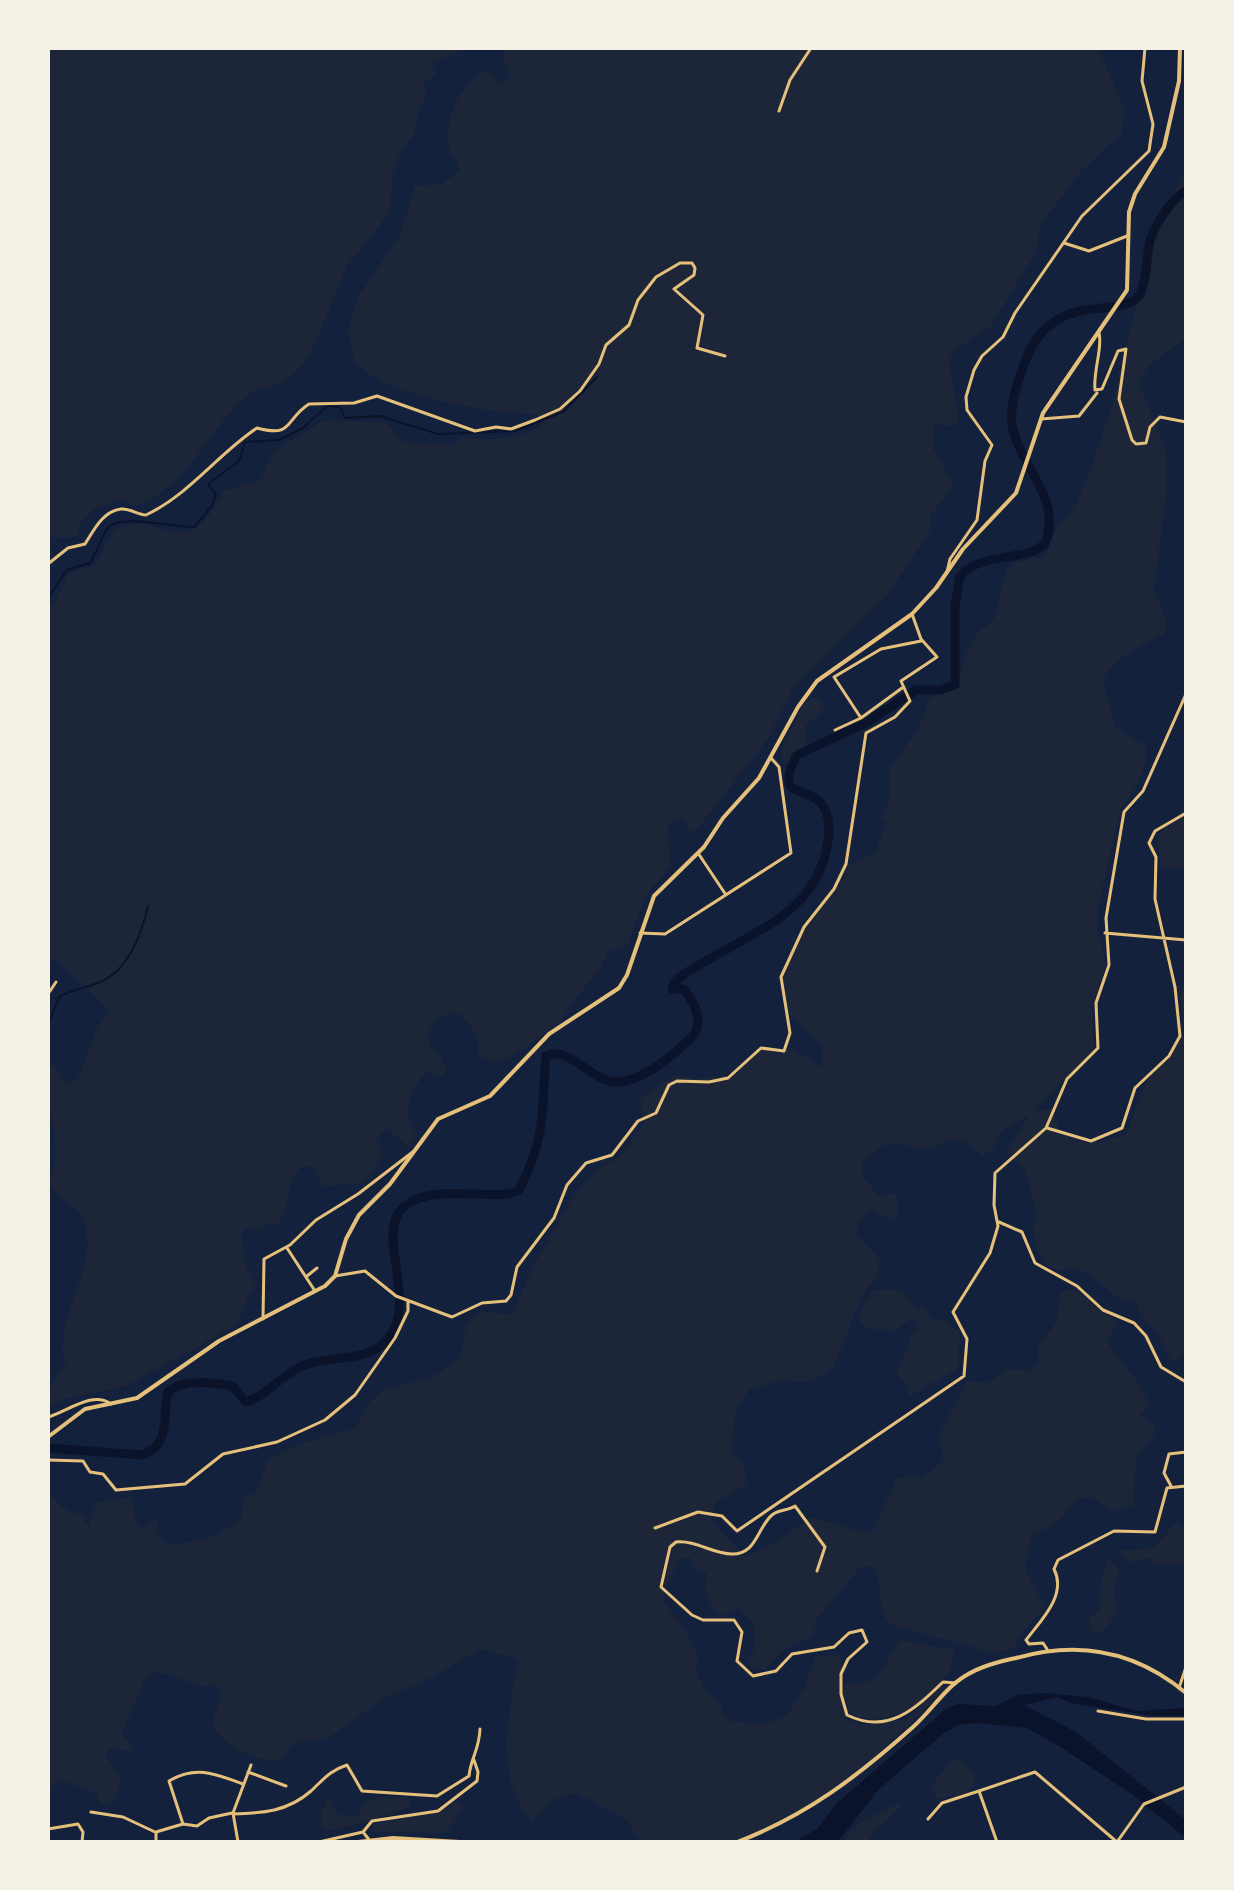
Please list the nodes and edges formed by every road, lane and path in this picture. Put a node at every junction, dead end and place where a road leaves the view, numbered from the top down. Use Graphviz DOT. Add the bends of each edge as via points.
graph roads {
  1 [pos="811,48"];
  2 [pos="1145,48"];
  3 [pos="1180,48"];
  4 [pos="779,111"];
  5 [pos="1127,236"];
  6 [pos="1064,243"];
  7 [pos="1099,333"];
  8 [pos="725,356"];
  9 [pos="1098,392"];
  10 [pos="1041,419"];
  11 [pos="1186,422"];
  12 [pos="48,564"];
  13 [pos="947,572"];
  14 [pos="912,614"];
  15 [pos="923,641"];
  16 [pos="903,689"];
  17 [pos="1186,694"];
  18 [pos="861,718"];
  19 [pos="835,730"];
  20 [pos="771,758"];
  21 [pos="1186,813"];
  22 [pos="698,853"];
  23 [pos="726,895"];
  24 [pos="640,933"];
  25 [pos="1105,933"];
  26 [pos="1163,938"];
  27 [pos="1186,940"];
  28 [pos="56,982"];
  29 [pos="50,986"];
  30 [pos="48,994"];
  31 [pos="1046,1128"];
  32 [pos="414,1151"];
  33 [pos="999,1222"];
  34 [pos="287,1247"];
  35 [pos="317,1268"];
  36 [pos="307,1276"];
  37 [pos="335,1276"];
  38 [pos="315,1291"];
  39 [pos="408,1301"];
  40 [pos="263,1319"];
  41 [pos="1186,1382"];
  42 [pos="111,1404"];
  43 [pos="48,1417"];
  44 [pos="48,1437"];
  45 [pos="1186,1452"];
  46 [pos="48,1460"];
  47 [pos="1171,1486"];
  48 [pos="1186,1486"];
  49 [pos="655,1528"];
  50 [pos="817,1571"];
  51 [pos="1047,1649"];
  52 [pos="1186,1667"];
  53 [pos="956,1683"];
  54 [pos="1179,1688"];
  55 [pos="1186,1693"];
  56 [pos="1098,1711"];
  57 [pos="1186,1719"];
  58 [pos="480,1729"];
  59 [pos="473,1758"];
  60 [pos="251,1765"];
  61 [pos="248,1772"];
  62 [pos="243,1784"];
  63 [pos="286,1786"];
  64 [pos="1186,1787"];
  65 [pos="979,1791"];
  66 [pos="91,1812"];
  67 [pos="233,1813"];
  68 [pos="928,1819"];
  69 [pos="183,1824"];
  70 [pos="48,1829"];
  71 [pos="156,1832"];
  72 [pos="363,1832"];
  73 [pos="370,1841"];
  74 [pos="82,1842"];
  75 [pos="156,1842"];
  76 [pos="238,1842"];
  77 [pos="319,1842"];
  78 [pos="358,1842"];
  79 [pos="460,1842"];
  80 [pos="737,1842"];
  81 [pos="997,1842"];
  82 [pos="1117,1842"];
  1 -- 4 [label="street" via="790,80"];
  2 -- 6 [label="street" via="1142,81 1153,124 1150,148 1090,207"];
  3 -- 5 [label="main road" via="1179,81 1164,147 1135,194"];
  5 -- 6 [label="street" via="1089,251"];
  5 -- 7 [label="main road" via="1128,282"];
  6 -- 13 [label="street" via="971,376 967,410 992,445 977,520"];
  7 -- 9 [label="street" via="1094,380"];
  7 -- 10 [label="main road"];
  8 -- 12 [label="street" via="697,348 703,315 674,289 694,275 695,268 680,263 663,271 642,294 629,325 606,345 580,391 554,412 511,429 475,431 377,396 354,403 309,404 281,431 257,428 242,438 167,505 146,515 123,509 111,513 85,544 68,548"];
  9 -- 10 [label="street" via="1080,415"];
  9 -- 11 [label="street" via="1123,348 1127,354 1119,399 1132,440 1146,443 1150,427 1160,417"];
  10 -- 13 [label="main road" via="1016,493"];
  13 -- 14 [label="main road"];
  14 -- 15 [label="street"];
  14 -- 20 [label="main road" via="817,681"];
  15 -- 16 [label="street" via="937,657 901,681"];
  15 -- 18 [label="street" via="885,647 835,676"];
  16 -- 18 [label="street"];
  16 -- 39 [label="street" via="909,700 895,717 866,733 846,864 804,927 781,977 790,1033 784,1051 761,1048 739,1071 718,1081 669,1085 656,1113 638,1121 612,1155 586,1163 563,1190 554,1218 517,1267 506,1301 482,1303 456,1317"];
  17 -- 25 [label="street" via="1143,791 1124,812"];
  18 -- 19 [label="street"];
  20 -- 22 [label="main road"];
  20 -- 23 [label="street" via="779,767 792,852"];
  21 -- 26 [label="street" via="1150,837"];
  22 -- 23 [label="street"];
  22 -- 24 [label="main road" via="654,896"];
  23 -- 24 [label="street" via="665,934"];
  24 -- 32 [label="main road" via="627,975 613,994 549,1034 490,1096 446,1113"];
  25 -- 26 [label="street"];
  25 -- 31 [label="street" via="1109,965 1096,1003 1099,1044 1090,1060 1067,1079"];
  26 -- 27 [label="street"];
  26 -- 31 [label="street" via="1180,1032 1173,1051 1138,1084 1122,1128 1088,1141"];
  28 -- 29 [label="street"];
  29 -- 30 [label="street"];
  31 -- 33 [label="street" via="995,1173"];
  32 -- 34 [label="street"];
  32 -- 37 [label="main road" via="351,1227"];
  33 -- 41 [label="street" via="1022,1232 1030,1257 1041,1267 1077,1286 1103,1310 1134,1323 1161,1367"];
  33 -- 49 [label="street" via="990,1253 953,1312 967,1339 964,1376 737,1531 722,1516 698,1512"];
  34 -- 36 [label="street"];
  34 -- 40 [label="street" via="263,1262"];
  35 -- 36 [label="street"];
  36 -- 38 [label="street"];
  37 -- 38 [label="main road"];
  37 -- 39 [label="street" via="365,1271"];
  38 -- 40 [label="main road"];
  39 -- 46 [label="street" via="395,1338 355,1395 297,1435 223,1454 177,1486 116,1490 83,1461"];
  40 -- 42 [label="main road" via="198,1354 137,1398"];
  42 -- 43 [label="street" via="85,1402"];
  42 -- 44 [label="main road" via="85,1409"];
  45 -- 47 [label="street" via="1167,1457 1164,1473"];
  47 -- 48 [label="street"];
  47 -- 51 [label="street" via="1155,1532 1114,1531 1056,1562 1059,1589 1026,1640"];
  50 -- 53 [label="street" via="825,1547 795,1506 773,1515 745,1551 729,1554 676,1542 670,1547 661,1587 703,1620 734,1620 742,1632 737,1661 753,1676 771,1674 792,1654 834,1647 849,1633 862,1630 867,1642 844,1664 841,1694 847,1715 865,1723 900,1718 943,1682"];
  51 -- 53 [label="main road" via="982,1667"];
  51 -- 54 [label="main road" via="1120,1655"];
  52 -- 54 [label="street"];
  53 -- 80 [label="main road" via="852,1780 779,1826"];
  54 -- 55 [label="main road"];
  56 -- 57 [label="street"];
  58 -- 59 [label="street"];
  59 -- 67 [label="street" via="467,1780 437,1796 362,1791 347,1765 325,1774 313,1789 274,1813"];
  59 -- 72 [label="street" via="477,1781 445,1807 372,1821"];
  60 -- 61 [label="street"];
  61 -- 62 [label="street"];
  61 -- 63 [label="street"];
  62 -- 67 [label="street"];
  62 -- 69 [label="street" via="205,1771 169,1781"];
  64 -- 82 [label="street" via="1150,1800"];
  65 -- 68 [label="street" via="942,1803"];
  65 -- 81 [label="street"];
  65 -- 82 [label="street" via="1039,1773"];
  66 -- 71 [label="street" via="123,1817"];
  67 -- 69 [label="street" via="197,1826"];
  67 -- 76 [label="street"];
  69 -- 71 [label="street"];
  70 -- 74 [label="street" via="78,1824"];
  71 -- 75 [label="street"];
  72 -- 73 [label="street"];
  72 -- 77 [label="street"];
  73 -- 78 [label="main road"];
  73 -- 79 [label="main road"];
}
